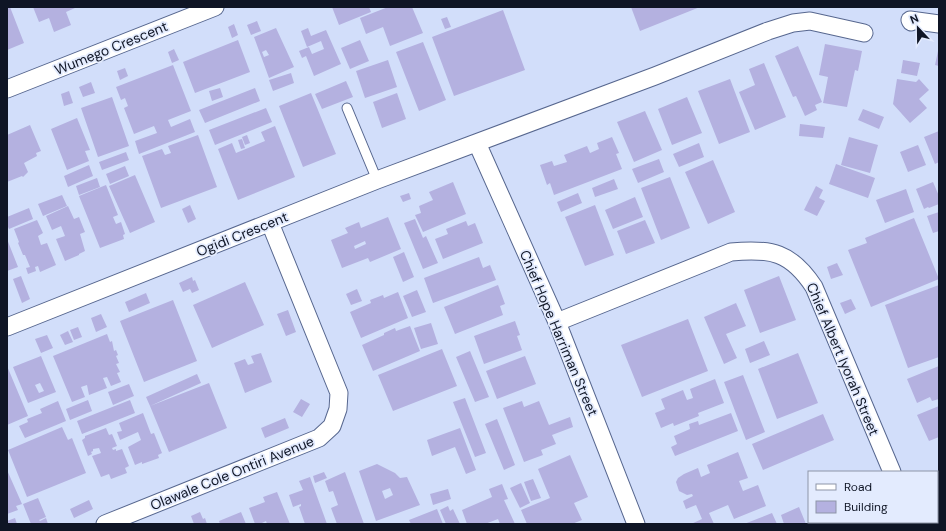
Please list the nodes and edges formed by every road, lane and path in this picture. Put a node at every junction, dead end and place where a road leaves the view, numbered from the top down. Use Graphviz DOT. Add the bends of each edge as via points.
graph roads {
  1 [pos="215,7"];
  2 [pos="911,22"];
  3 [pos="939,24"];
  4 [pos="864,32"];
  5 [pos="7,90"];
  6 [pos="347,108"];
  7 [pos="477,143"];
  8 [pos="377,180"];
  9 [pos="270,223"];
  10 [pos="557,322"];
  11 [pos="7,327"];
  12 [pos="892,471"];
  13 [pos="105,524"];
  14 [pos="636,524"];
  1 -- 5 [label="street, Wumego Crescent"];
  2 -- 3 [label="street" via="910,20"];
  4 -- 7 [label="street, Ogidi Crescent" via="810,21 792,23"];
  6 -- 8 [label="lane"];
  7 -- 8 [label="street, Ogidi Crescent"];
  7 -- 10 [label="street, Chief Hope Harriman Street"];
  8 -- 9 [label="street, Ogidi Crescent"];
  9 -- 11 [label="street, Ogidi Crescent"];
  9 -- 13 [label="street, Olawale Cole Ontiri Avenue" via="339,393 338,410 332,426 319,438"];
  10 -- 12 [label="street, Chief Albert Iyorah Street" via="731,252 755,250 774,253 795,263 814,287"];
  10 -- 14 [label="street, Chief Hope Harriman Street"];
}
